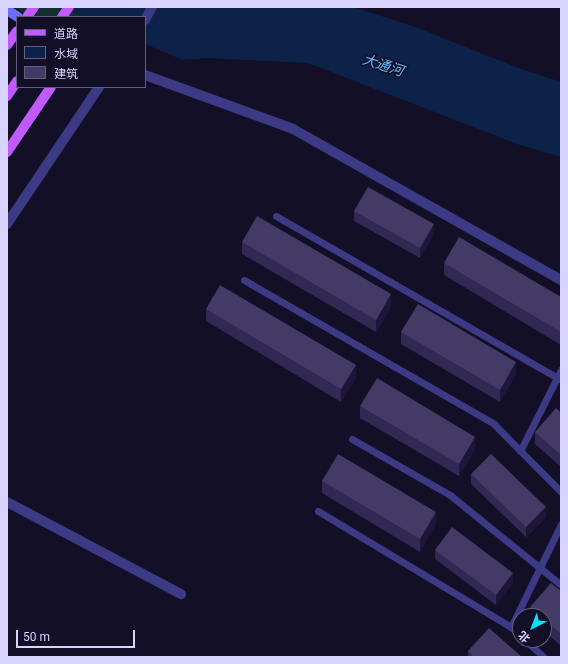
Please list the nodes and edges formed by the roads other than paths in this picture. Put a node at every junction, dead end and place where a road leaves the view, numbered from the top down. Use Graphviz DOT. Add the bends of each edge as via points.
graph roads {
  1 [pos="34,7"];
  2 [pos="69,7"];
  3 [pos="152,7"];
  4 [pos="7,10"];
  5 [pos="16,16"];
  6 [pos="28,16"];
  7 [pos="63,16"];
  8 [pos="146,18"];
  9 [pos="16,32"];
  10 [pos="7,45"];
  11 [pos="146,75"];
  12 [pos="16,82"];
  13 [pos="50,88"];
  14 [pos="98,88"];
  15 [pos="7,96"];
  16 [pos="7,152"];
  17 [pos="276,216"];
  18 [pos="7,224"];
  19 [pos="244,280"];
  20 [pos="561,280"];
  21 [pos="560,375"];
  22 [pos="352,439"];
  23 [pos="520,451"];
  24 [pos="561,492"];
  25 [pos="7,502"];
  26 [pos="318,511"];
  27 [pos="561,524"];
  28 [pos="540,568"];
  29 [pos="561,586"];
  30 [pos="181,594"];
  31 [pos="511,628"];
  32 [pos="534,648"];
  33 [pos="544,657"];
  1 -- 6 [label="main road"];
  2 -- 7 [label="main road"];
  3 -- 8 [label="street"];
  4 -- 5 [label="main road"];
  9 -- 10 [label="main road"];
  11 -- 20 [label="street" via="293,129"];
  12 -- 15 [label="main road"];
  13 -- 16 [label="main road"];
  14 -- 18 [label="street"];
  17 -- 21 [label="lane"];
  19 -- 23 [label="lane" via="494,424"];
  21 -- 23 [label="lane"];
  22 -- 28 [label="lane" via="450,495"];
  23 -- 24 [label="lane"];
  25 -- 30 [label="street"];
  26 -- 31 [label="lane"];
  27 -- 28 [label="lane"];
  28 -- 29 [label="lane"];
  28 -- 31 [label="lane"];
  32 -- 33 [label="lane"];
}
